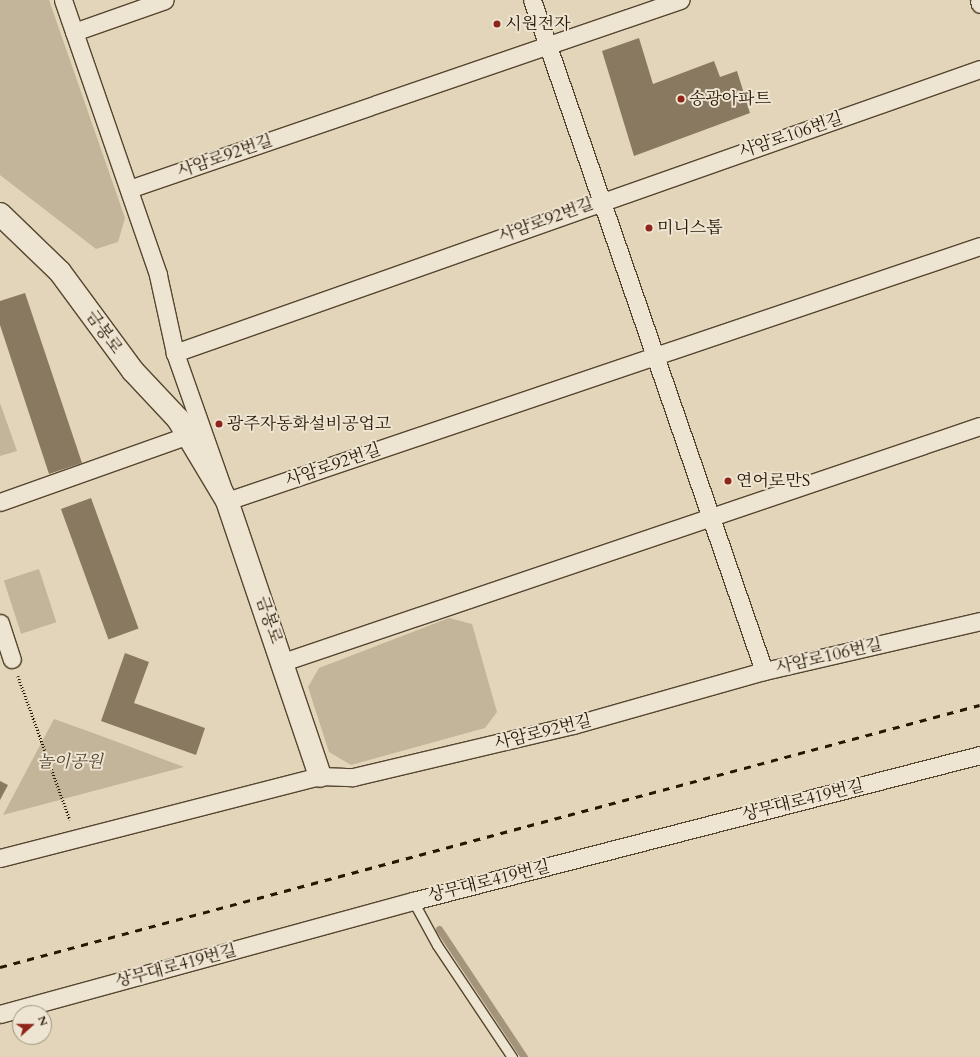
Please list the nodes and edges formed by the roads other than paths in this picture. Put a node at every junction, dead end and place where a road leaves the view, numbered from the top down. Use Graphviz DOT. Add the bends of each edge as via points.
graph roads {
  1 [pos="63,0"];
  2 [pos="165,0"];
  3 [pos="532,0"];
  4 [pos="680,0"];
  5 [pos="978,0"];
  6 [pos="980,4"];
  7 [pos="74,32"];
  8 [pos="548,45"];
  9 [pos="980,69"];
  10 [pos="129,189"];
  11 [pos="601,201"];
  12 [pos="0,214"];
  13 [pos="980,246"];
  14 [pos="175,353"];
  15 [pos="655,358"];
  16 [pos="980,426"];
  17 [pos="185,436"];
  18 [pos="227,501"];
  19 [pos="0,502"];
  20 [pos="711,519"];
  21 [pos="980,621"];
  22 [pos="0,624"];
  23 [pos="12,659"];
  24 [pos="283,662"];
  25 [pos="764,671"];
  26 [pos="980,755"];
  27 [pos="320,776"];
  28 [pos="0,858"];
  29 [pos="413,901"];
  30 [pos="0,1014"];
  31 [pos="512,1057"];
  1 -- 7 [label="street"];
  2 -- 7 [label="street"];
  3 -- 8 [label="street, 사암로106번길"];
  4 -- 8 [label="street"];
  5 -- 6 [label="street"];
  7 -- 10 [label="street"];
  8 -- 10 [label="street, 사암로92번길"];
  8 -- 11 [label="street, 사암로106번길"];
  9 -- 11 [label="street, 사암로106번길"];
  10 -- 14 [label="street" via="158,275"];
  11 -- 14 [label="street, 사암로92번길"];
  11 -- 15 [label="street, 사암로106번길"];
  12 -- 17 [label="street, 금봉로" via="60,272 132,371 178,419"];
  13 -- 15 [label="street"];
  14 -- 18 [label="street"];
  15 -- 18 [label="street, 사암로92번길"];
  15 -- 20 [label="street, 사암로106번길"];
  16 -- 20 [label="street"];
  17 -- 18 [label="street, 금봉로"];
  17 -- 19 [label="street"];
  18 -- 24 [label="street, 금봉로"];
  20 -- 24 [label="street"];
  20 -- 25 [label="street, 사암로106번길"];
  21 -- 25 [label="street, 사암로106번길"];
  22 -- 23 [label="street"];
  24 -- 27 [label="street, 금봉로"];
  25 -- 27 [label="street, 사암로92번길" via="566,727 353,777"];
  26 -- 29 [label="street, 상무대로419번길"];
  27 -- 28 [label="street"];
  29 -- 30 [label="street, 상무대로419번길"];
  29 -- 31 [label="lane" via="438,945"];
}
